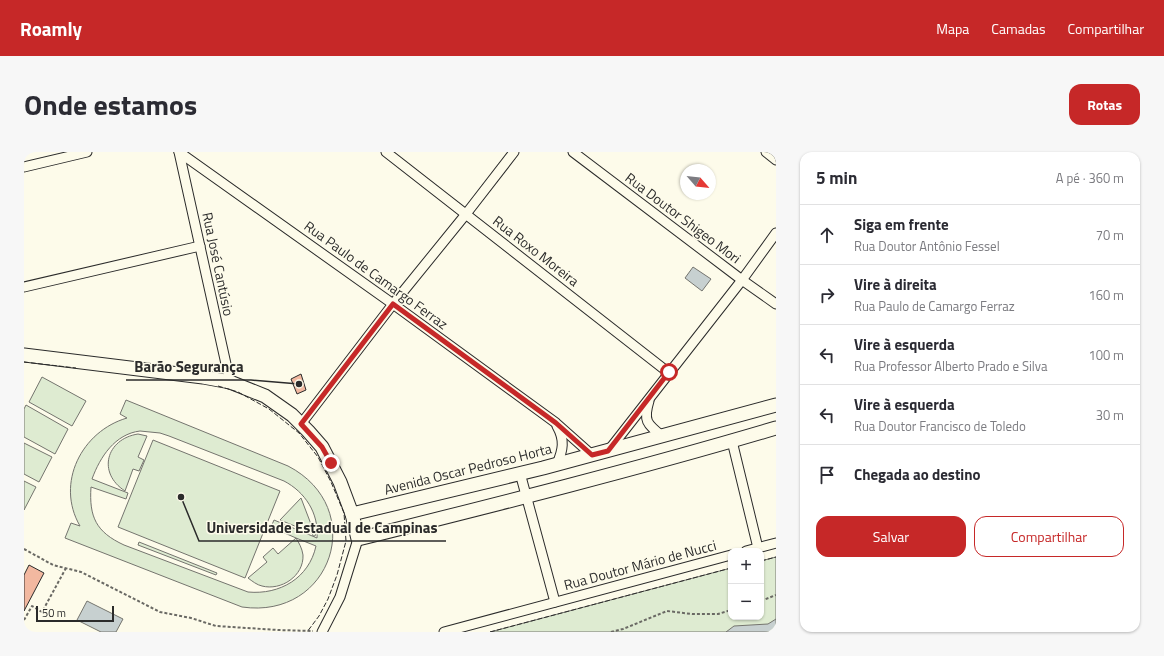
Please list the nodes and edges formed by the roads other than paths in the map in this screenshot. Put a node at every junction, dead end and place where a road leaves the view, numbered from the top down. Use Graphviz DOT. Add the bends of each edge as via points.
graph roads {
  1 [pos="87,152"];
  2 [pos="179,152"];
  3 [pos="386,152"];
  4 [pos="514,152"];
  5 [pos="573,152"];
  6 [pos="766,152"];
  7 [pos="776,160"];
  8 [pos="24,167"];
  9 [pos="466,214"];
  10 [pos="776,233"];
  11 [pos="200,246"];
  12 [pos="742,280"];
  13 [pos="24,287"];
  14 [pos="393,304"];
  15 [pos="776,304"];
  16 [pos="24,355"];
  17 [pos="669,372"];
  18 [pos="230,382"];
  19 [pos="651,394"];
  20 [pos="776,404"];
  21 [pos="556,423"];
  22 [pos="301,424"];
  23 [pos="776,428"];
  24 [pos="662,436"];
  25 [pos="732,441"];
  26 [pos="608,451"];
  27 [pos="592,455"];
  28 [pos="557,464"];
  29 [pos="520,473"];
  30 [pos="526,497"];
  31 [pos="352,514"];
  32 [pos="358,539"];
  33 [pos="776,543"];
  34 [pos="758,548"];
  35 [pos="728,556"];
  36 [pos="555,602"];
  37 [pos="323,632"];
  38 [pos="444,632"];
  1 -- 8 [label="street"];
  2 -- 11 [label="street, Rua José Cantúsio"];
  2 -- 14 [label="street, Rua Paulo de Camargo Ferraz"];
  3 -- 9 [label="street, Rua Roxo Moreira"];
  4 -- 9 [label="street"];
  5 -- 12 [label="street, Rua Doutor Shigeo Mori"];
  6 -- 7 [label="street"];
  9 -- 14 [label="street"];
  9 -- 17 [label="street, Rua Roxo Moreira"];
  10 -- 12 [label="street"];
  11 -- 13 [label="street"];
  11 -- 18 [label="street, Rua José Cantúsio"];
  12 -- 15 [label="street, Rua Doutor Shigeo Mori"];
  12 -- 17 [label="street"];
  14 -- 21 [label="street, Rua Paulo de Camargo Ferraz"];
  14 -- 22 [label="street"];
  16 -- 18 [label="main road"];
  17 -- 19 [label="street"];
  18 -- 22 [label="main road" via="266,396"];
  19 -- 24 [label="street" via="646,413 647,421"];
  19 -- 26 [label="street"];
  20 -- 24 [label="main road, Avenida Oscar Pedroso Horta"];
  21 -- 27 [label="street, Rua Paulo de Camargo Ferraz"];
  21 -- 28 [label="street" via="562,435 563,445"];
  22 -- 31 [label="main road" via="322,447 340,482"];
  23 -- 25 [label="main road"];
  24 -- 26 [label="main road, Avenida Oscar Pedroso Horta"];
  25 -- 30 [label="main road"];
  25 -- 34 [label="street"];
  26 -- 27 [label="main road, Avenida Oscar Pedroso Horta"];
  27 -- 28 [label="main road, Avenida Oscar Pedroso Horta"];
  28 -- 29 [label="main road, Avenida Oscar Pedroso Horta"];
  29 -- 30 [label="street"];
  29 -- 31 [label="main road, Avenida Oscar Pedroso Horta"];
  30 -- 32 [label="main road"];
  30 -- 36 [label="street"];
  31 -- 32 [label="main road"];
  32 -- 37 [label="street" via="340,597"];
  33 -- 34 [label="street"];
  35 -- 36 [label="street, Rua Doutor Mário de Nucci"];
  36 -- 38 [label="street, Rua Doutor Mário de Nucci"];
}
